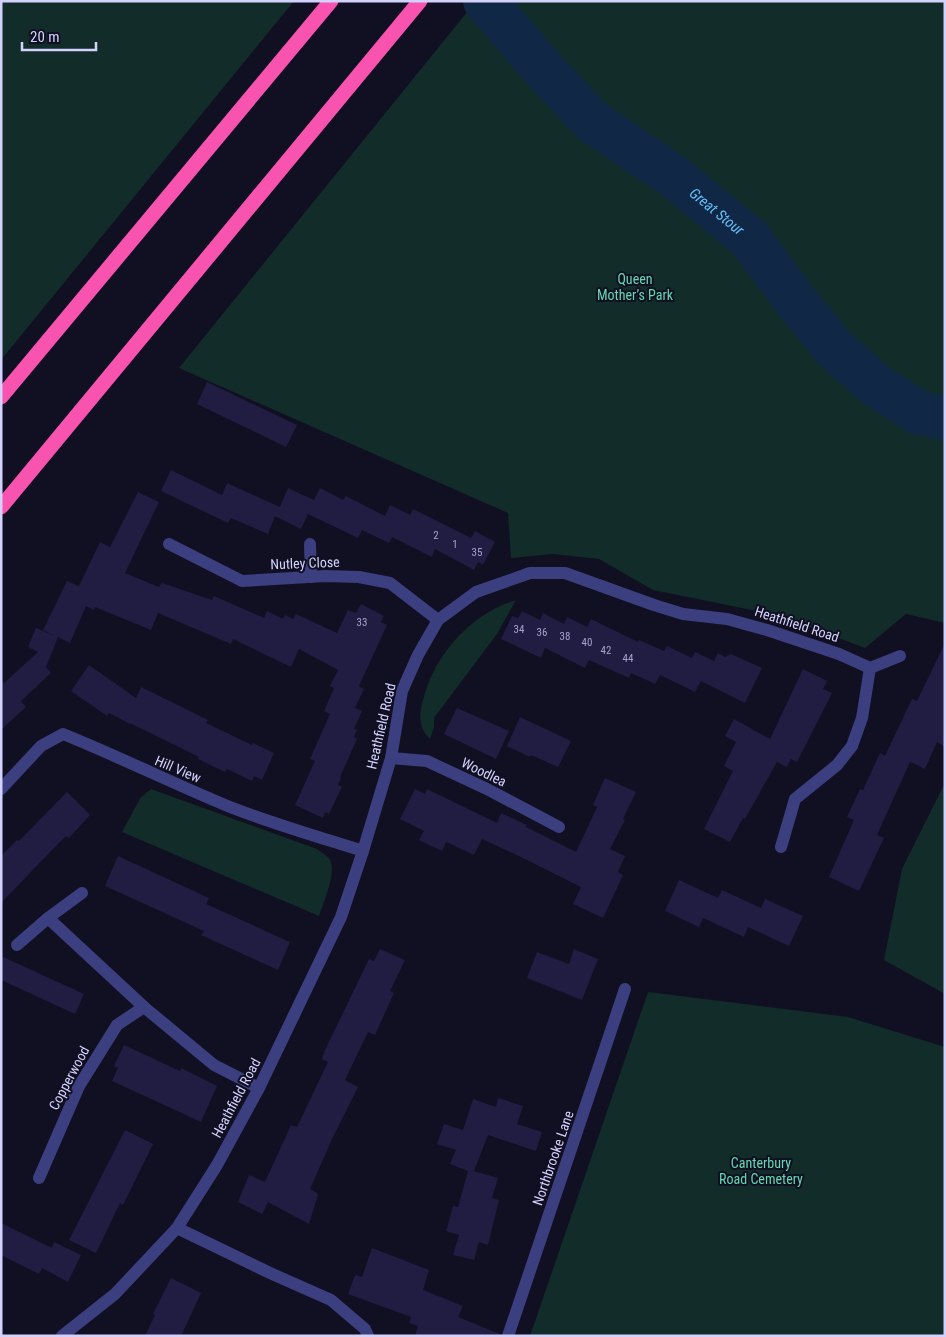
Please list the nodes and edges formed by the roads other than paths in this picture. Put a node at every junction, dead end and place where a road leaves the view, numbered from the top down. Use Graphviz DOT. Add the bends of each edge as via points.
graph roads {
  1 [pos="420,1"];
  2 [pos="326,6"];
  3 [pos="1,397"];
  4 [pos="1,507"];
  5 [pos="169,544"];
  6 [pos="310,544"];
  7 [pos="311,577"];
  8 [pos="438,620"];
  9 [pos="900,656"];
  10 [pos="870,668"];
  11 [pos="391,758"];
  12 [pos="1,789"];
  13 [pos="559,827"];
  14 [pos="781,847"];
  15 [pos="364,851"];
  16 [pos="82,893"];
  17 [pos="48,918"];
  18 [pos="17,945"];
  19 [pos="625,989"];
  20 [pos="144,1007"];
  21 [pos="259,1088"];
  22 [pos="39,1178"];
  23 [pos="177,1228"];
  24 [pos="62,1336"];
  25 [pos="368,1336"];
  26 [pos="508,1336"];
  1 -- 4 [label="highway"];
  2 -- 3 [label="highway"];
  5 -- 7 [label="street, Nutley Close" via="242,581"];
  6 -- 7 [label="street"];
  7 -- 8 [label="street, Nutley Close" via="359,577 390,583"];
  8 -- 10 [label="street, Heathfield Road" via="476,592 530,573 565,573 683,614 728,619 768,630"];
  8 -- 11 [label="street, Heathfield Road" via="402,691"];
  9 -- 10 [label="street"];
  10 -- 14 [label="street" via="862,718 852,746 837,765 795,799"];
  11 -- 13 [label="street, Woodlea" via="427,761"];
  11 -- 15 [label="street, Heathfield Road"];
  12 -- 15 [label="street, Hill View" via="42,746 63,734 232,808"];
  15 -- 21 [label="street, Heathfield Road" via="341,917"];
  16 -- 17 [label="street"];
  17 -- 18 [label="street"];
  17 -- 20 [label="street"];
  19 -- 26 [label="street, Northbrooke Lane"];
  20 -- 21 [label="street" via="214,1065"];
  20 -- 22 [label="street, Copperwood" via="117,1025 79,1086"];
  21 -- 23 [label="street, Heathfield Road" via="217,1165"];
  23 -- 24 [label="street, Heathfield Road" via="115,1294"];
  23 -- 25 [label="street" via="331,1300 365,1328"];
}
